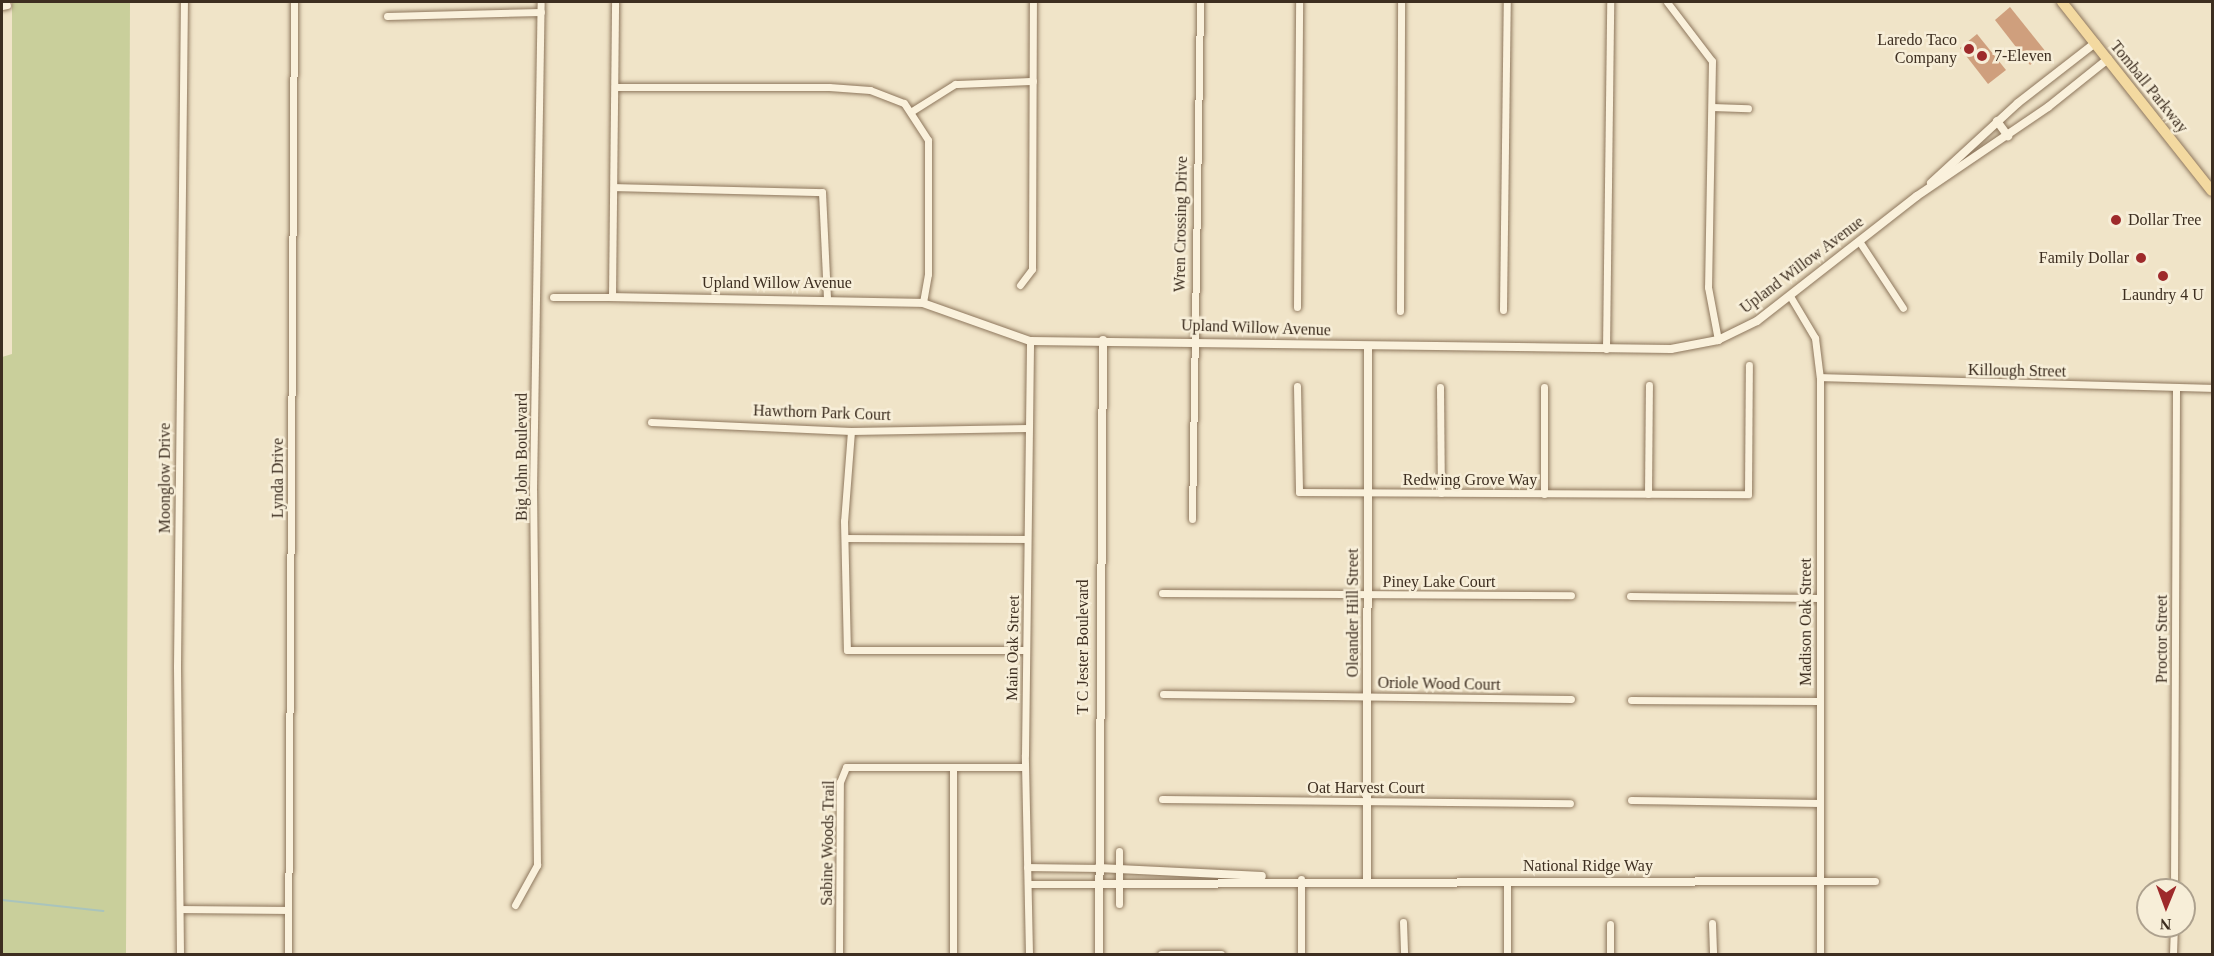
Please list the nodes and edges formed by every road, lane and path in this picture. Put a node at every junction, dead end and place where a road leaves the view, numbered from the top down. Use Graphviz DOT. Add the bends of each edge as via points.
graph roads {
  1 [pos="184,2"];
  2 [pos="294,2"];
  3 [pos="541,2"];
  4 [pos="615,2"];
  5 [pos="1034,2"];
  6 [pos="1200,2"];
  7 [pos="1299,2"];
  8 [pos="1401,2"];
  9 [pos="1507,2"];
  10 [pos="1610,2"];
  11 [pos="1667,2"];
  12 [pos="2062,2"];
  13 [pos="541,12"];
  14 [pos="387,16"];
  15 [pos="2095,43"];
  16 [pos="2108,59"];
  17 [pos="1033,81"];
  18 [pos="615,87"];
  19 [pos="1712,107"];
  20 [pos="1748,108"];
  21 [pos="912,111"];
  22 [pos="1997,121"];
  23 [pos="2008,136"];
  24 [pos="614,187"];
  25 [pos="2212,191"];
  26 [pos="1917,196"];
  27 [pos="1859,241"];
  28 [pos="1020,285"];
  29 [pos="1790,296"];
  30 [pos="553,297"];
  31 [pos="612,297"];
  32 [pos="827,298"];
  33 [pos="923,303"];
  34 [pos="1297,307"];
  35 [pos="1903,308"];
  36 [pos="1400,310"];
  37 [pos="1503,310"];
  38 [pos="1103,340"];
  39 [pos="1718,340"];
  40 [pos="1030,341"];
  41 [pos="1193,341"];
  42 [pos="1368,346"];
  43 [pos="1606,349"];
  44 [pos="1749,365"];
  45 [pos="1820,377"];
  46 [pos="1649,385"];
  47 [pos="1297,386"];
  48 [pos="1440,387"];
  49 [pos="1544,387"];
  50 [pos="2176,387"];
  51 [pos="2212,388"];
  52 [pos="651,422"];
  53 [pos="1028,428"];
  54 [pos="851,431"];
  55 [pos="1369,493"];
  56 [pos="1441,493"];
  57 [pos="1544,494"];
  58 [pos="1648,494"];
  59 [pos="1192,519"];
  60 [pos="845,538"];
  61 [pos="1027,539"];
  62 [pos="1162,592"];
  63 [pos="1368,595"];
  64 [pos="1571,595"];
  65 [pos="1630,596"];
  66 [pos="1820,598"];
  67 [pos="1026,650"];
  68 [pos="1163,694"];
  69 [pos="1367,697"];
  70 [pos="1571,699"];
  71 [pos="1631,700"];
  72 [pos="1820,701"];
  73 [pos="953,767"];
  74 [pos="1025,767"];
  75 [pos="1162,800"];
  76 [pos="1631,800"];
  77 [pos="1367,801"];
  78 [pos="1570,802"];
  79 [pos="1820,803"];
  80 [pos="1119,851"];
  81 [pos="1028,867"];
  82 [pos="1098,868"];
  83 [pos="1119,869"];
  84 [pos="2174,878"];
  85 [pos="1301,879"];
  86 [pos="1367,879"];
  87 [pos="1507,881"];
  88 [pos="1820,881"];
  89 [pos="1875,881"];
  90 [pos="1028,884"];
  91 [pos="1099,884"];
  92 [pos="1119,884"];
  93 [pos="1119,904"];
  94 [pos="515,905"];
  95 [pos="180,909"];
  96 [pos="288,910"];
  97 [pos="1403,922"];
  98 [pos="1712,923"];
  99 [pos="1610,924"];
  100 [pos="2174,938"];
  101 [pos="180,954"];
  102 [pos="288,954"];
  103 [pos="839,954"];
  104 [pos="953,954"];
  105 [pos="1029,954"];
  106 [pos="1099,954"];
  107 [pos="1161,954"];
  108 [pos="1221,954"];
  109 [pos="1300,954"];
  110 [pos="1404,954"];
  111 [pos="1507,954"];
  112 [pos="1610,954"];
  113 [pos="1713,954"];
  114 [pos="1820,954"];
  115 [pos="2173,954"];
  1 -- 95 [label="street, Moonglow Drive" via="177,655"];
  2 -- 96 [label="street, Lynda Drive"];
  3 -- 13 [label="street, Big John Boulevard"];
  4 -- 18 [label="street"];
  5 -- 17 [label="street"];
  6 -- 41 [label="street, Wren Crossing Drive"];
  7 -- 34 [label="street"];
  8 -- 36 [label="street"];
  9 -- 37 [label="street"];
  10 -- 43 [label="street"];
  11 -- 19 [label="street" via="1712,61"];
  12 -- 15 [label="main road, Tomball Parkway"];
  13 -- 14 [label="street"];
  13 -- 94 [label="street, Big John Boulevard" via="533,490 537,865"];
  15 -- 16 [label="main road, Tomball Parkway"];
  15 -- 22 [label="street, Upland Willow Avenue"];
  16 -- 23 [label="street, Upland Willow Avenue"];
  16 -- 25 [label="main road, Tomball Parkway"];
  17 -- 21 [label="street" via="955,84"];
  17 -- 28 [label="street" via="1032,269"];
  18 -- 21 [label="street" via="870,90"];
  18 -- 24 [label="street"];
  19 -- 20 [label="street"];
  19 -- 39 [label="street" via="1708,287"];
  21 -- 33 [label="street" via="928,140 928,274"];
  22 -- 23 [label="street"];
  22 -- 26 [label="street, Upland Willow Avenue"];
  23 -- 26 [label="street, Upland Willow Avenue"];
  24 -- 31 [label="street"];
  24 -- 32 [label="street" via="822,192"];
  26 -- 27 [label="street, Upland Willow Avenue"];
  27 -- 29 [label="street, Upland Willow Avenue"];
  27 -- 35 [label="street"];
  29 -- 39 [label="street, Upland Willow Avenue"];
  29 -- 45 [label="street, Madison Oak Street" via="1815,338"];
  30 -- 31 [label="street, Upland Willow Avenue"];
  31 -- 32 [label="street, Upland Willow Avenue"];
  32 -- 33 [label="street, Upland Willow Avenue"];
  33 -- 40 [label="street, Upland Willow Avenue"];
  38 -- 40 [label="street, Upland Willow Avenue"];
  38 -- 41 [label="street, Upland Willow Avenue"];
  38 -- 82 [label="street, T C Jester Boulevard"];
  39 -- 43 [label="street, Upland Willow Avenue" via="1671,349"];
  40 -- 53 [label="street, Main Oak Street"];
  41 -- 42 [label="street, Upland Willow Avenue"];
  41 -- 59 [label="street, Wren Crossing Drive"];
  42 -- 43 [label="street, Upland Willow Avenue"];
  42 -- 55 [label="street, Oleander Hill Street"];
  44 -- 58 [label="street, Redwing Grove Way" via="1748,494"];
  45 -- 50 [label="street, Killough Street"];
  45 -- 66 [label="street, Madison Oak Street"];
  46 -- 58 [label="street"];
  47 -- 55 [label="street, Redwing Grove Way" via="1299,492"];
  48 -- 56 [label="street"];
  49 -- 57 [label="street"];
  50 -- 51 [label="street, Killough Street"];
  50 -- 84 [label="street, Proctor Street"];
  52 -- 54 [label="street, Hawthorn Park Court"];
  53 -- 54 [label="street, Hawthorn Park Court"];
  53 -- 61 [label="street, Main Oak Street"];
  54 -- 60 [label="street"];
  55 -- 56 [label="street, Redwing Grove Way"];
  55 -- 63 [label="street, Oleander Hill Street"];
  56 -- 57 [label="street, Redwing Grove Way"];
  57 -- 58 [label="street, Redwing Grove Way"];
  60 -- 61 [label="street"];
  60 -- 67 [label="street" via="847,650"];
  61 -- 67 [label="street, Main Oak Street"];
  62 -- 63 [label="street, Piney Lake Court"];
  63 -- 64 [label="street, Piney Lake Court"];
  63 -- 69 [label="street, Oleander Hill Street"];
  65 -- 66 [label="street"];
  66 -- 72 [label="street, Madison Oak Street"];
  67 -- 74 [label="street, Main Oak Street"];
  68 -- 69 [label="street, Oriole Wood Court"];
  69 -- 70 [label="street, Oriole Wood Court"];
  69 -- 77 [label="street, Oleander Hill Street"];
  71 -- 72 [label="street"];
  72 -- 79 [label="street, Madison Oak Street"];
  73 -- 74 [label="street, Sabine Woods Trail"];
  73 -- 103 [label="street, Sabine Woods Trail" via="853,766 842,773"];
  73 -- 104 [label="street"];
  74 -- 81 [label="street, Main Oak Street"];
  75 -- 77 [label="street, Oat Harvest Court"];
  76 -- 79 [label="street"];
  77 -- 78 [label="street, Oat Harvest Court"];
  77 -- 86 [label="street, Oleander Hill Street"];
  79 -- 88 [label="street, Madison Oak Street"];
  80 -- 83 [label="street"];
  81 -- 82 [label="street, National Ridge Way"];
  81 -- 90 [label="street, Main Oak Street"];
  82 -- 83 [label="street, National Ridge Way"];
  82 -- 91 [label="street, T C Jester Boulevard"];
  83 -- 85 [label="street, National Ridge Way"];
  83 -- 92 [label="street"];
  85 -- 86 [label="street, National Ridge Way"];
  85 -- 92 [label="street, National Ridge Way"];
  85 -- 109 [label="street"];
  86 -- 87 [label="street, National Ridge Way"];
  87 -- 88 [label="street, National Ridge Way"];
  87 -- 111 [label="street"];
  88 -- 89 [label="street, National Ridge Way"];
  88 -- 114 [label="street, Madison Oak Street"];
  90 -- 91 [label="street, National Ridge Way"];
  90 -- 105 [label="street, Main Oak Street"];
  91 -- 92 [label="street, National Ridge Way"];
  91 -- 106 [label="street, T C Jester Boulevard"];
  92 -- 93 [label="street"];
  95 -- 96 [label="street"];
  95 -- 101 [label="street, Moonglow Drive"];
  96 -- 102 [label="street, Lynda Drive"];
  97 -- 110 [label="street"];
  98 -- 113 [label="street"];
  99 -- 112 [label="street"];
  100 -- 115 [label="street"];
  107 -- 108 [label="street"];
}
